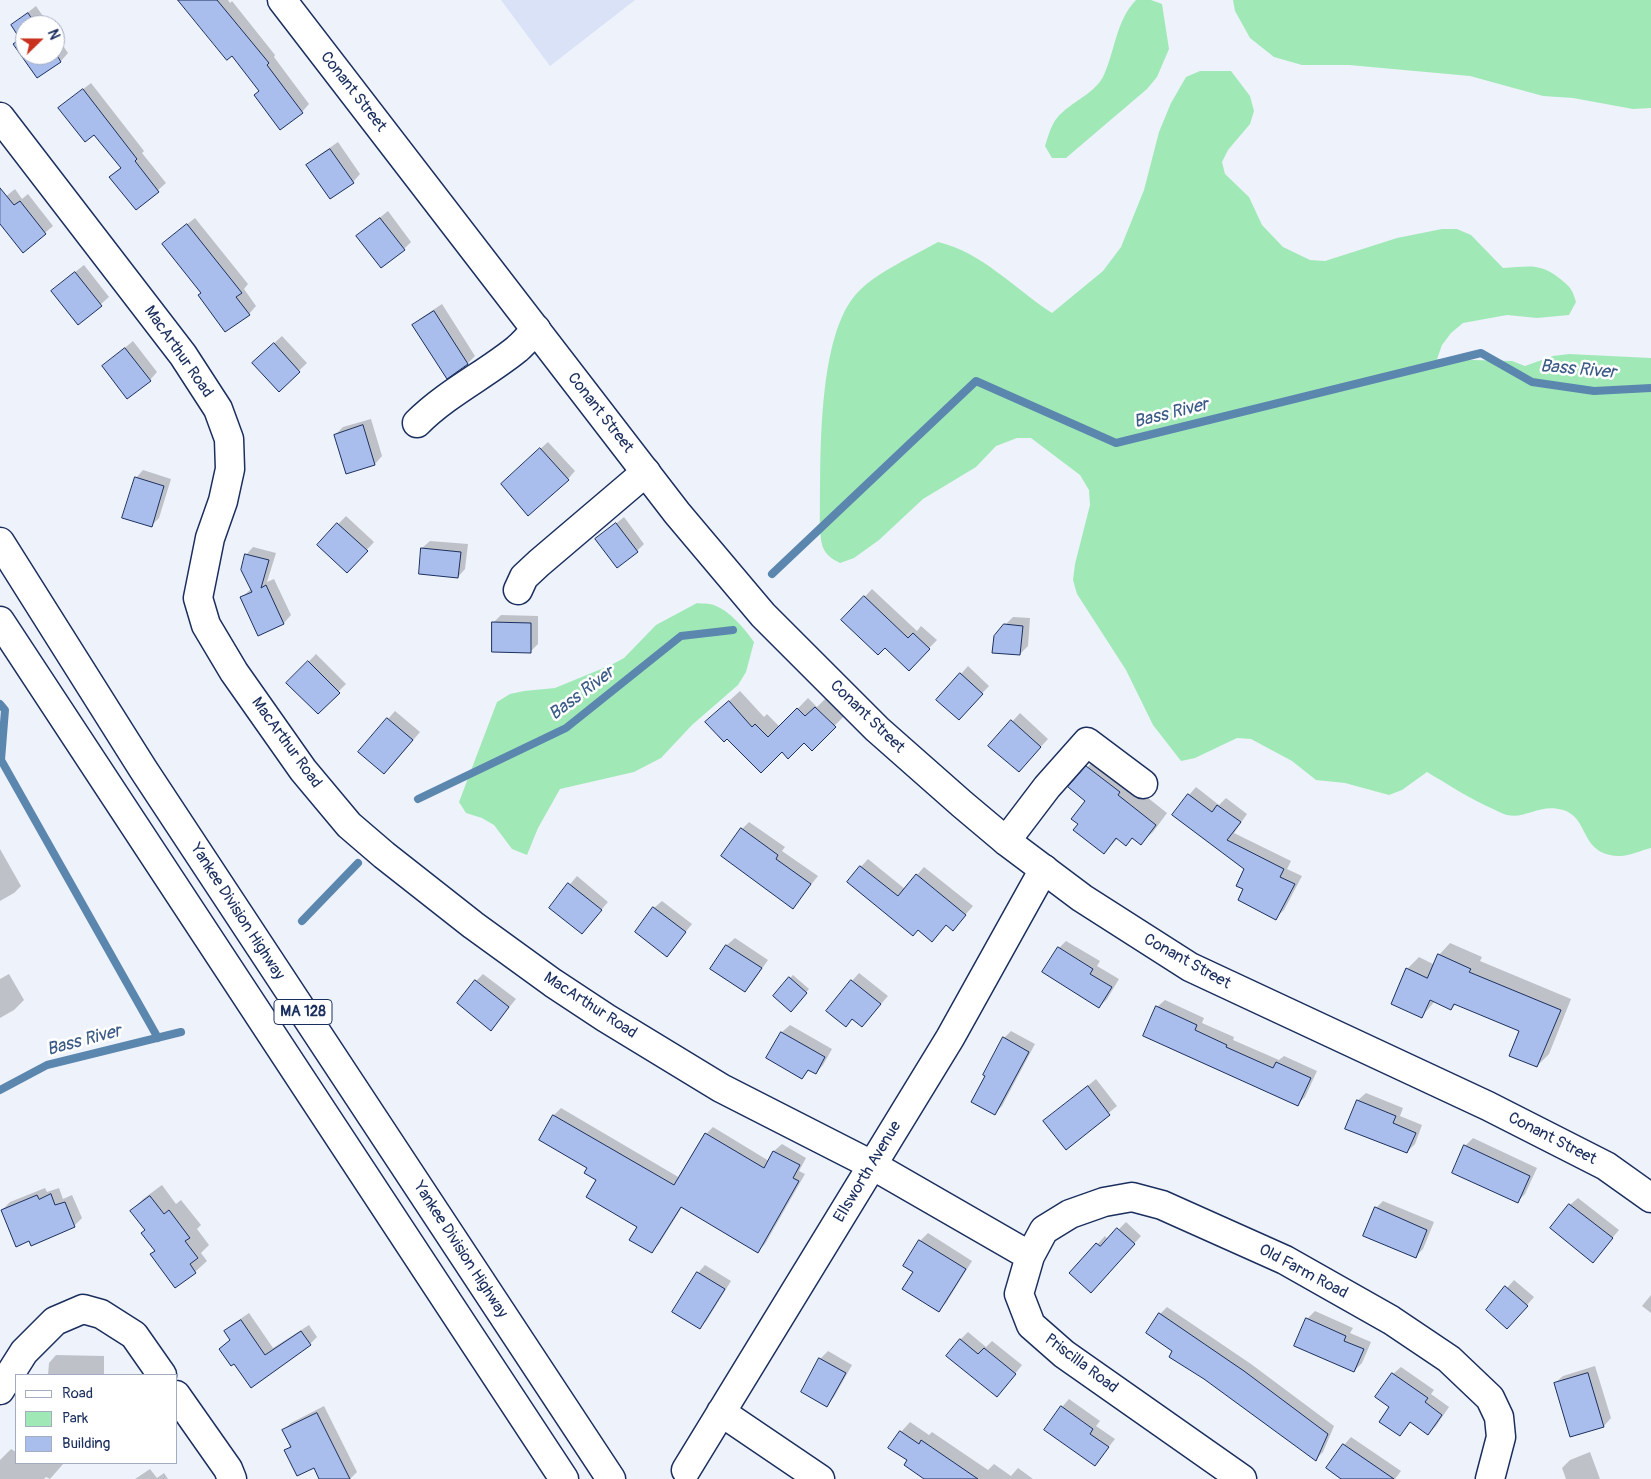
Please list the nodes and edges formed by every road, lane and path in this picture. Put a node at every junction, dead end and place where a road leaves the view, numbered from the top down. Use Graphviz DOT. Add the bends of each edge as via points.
graph roads {
  1 [pos="282,0"];
  2 [pos="0,117"];
  3 [pos="536,329"];
  4 [pos="417,423"];
  5 [pos="646,472"];
  6 [pos="0,542"];
  7 [pos="518,590"];
  8 [pos="0,621"];
  9 [pos="1143,784"];
  10 [pos="1006,841"];
  11 [pos="1044,869"];
  12 [pos="872,1165"];
  13 [pos="1651,1198"];
  14 [pos="1030,1256"];
  15 [pos="161,1374"];
  16 [pos="0,1390"];
  17 [pos="178,1398"];
  18 [pos="721,1412"];
  19 [pos="686,1470"];
  20 [pos="232,1479"];
  21 [pos="564,1479"];
  22 [pos="612,1479"];
  23 [pos="820,1479"];
  24 [pos="1242,1479"];
  25 [pos="1490,1479"];
  1 -- 3 [label="main road, Conant Street"];
  2 -- 12 [label="main road, MacArthur Road" via="183,355 218,409 229,438 230,469 210,538 198,598 206,625 234,672 309,777 349,825 384,855 553,983 721,1088"];
  3 -- 4 [label="main road" via="516,349"];
  3 -- 5 [label="main road, Conant Street"];
  5 -- 7 [label="main road" via="539,563 524,577"];
  5 -- 10 [label="main road, Conant Street" via="763,615 877,729"];
  6 -- 22 [label="main road, Yankee Division Highway / MA 128" via="143,769"];
  8 -- 21 [label="main road, MA 128"];
  9 -- 10 [label="main road" via="1087,742"];
  10 -- 11 [label="main road, Conant Street"];
  11 -- 12 [label="main road, Ellsworth Avenue" via="950,1038"];
  11 -- 13 [label="main road, Conant Street" via="1082,898 1190,967 1497,1110 1606,1166"];
  12 -- 14 [label="main road"];
  12 -- 18 [label="main road, Ellsworth Avenue"];
  14 -- 24 [label="main road, Priscilla Road" via="1019,1294 1031,1325 1064,1354"];
  14 -- 25 [label="main road, Old Farm Road" via="1044,1230 1070,1214 1104,1202 1132,1197 1162,1205 1285,1260 1400,1326 1449,1359 1490,1398 1499,1417 1501,1437"];
  15 -- 16 [label="main road" via="134,1335 102,1314 83,1309 55,1321 24,1352"];
  17 -- 20 [label="main road"];
  18 -- 19 [label="main road, Ellsworth Avenue"];
  18 -- 23 [label="main road"];
}
